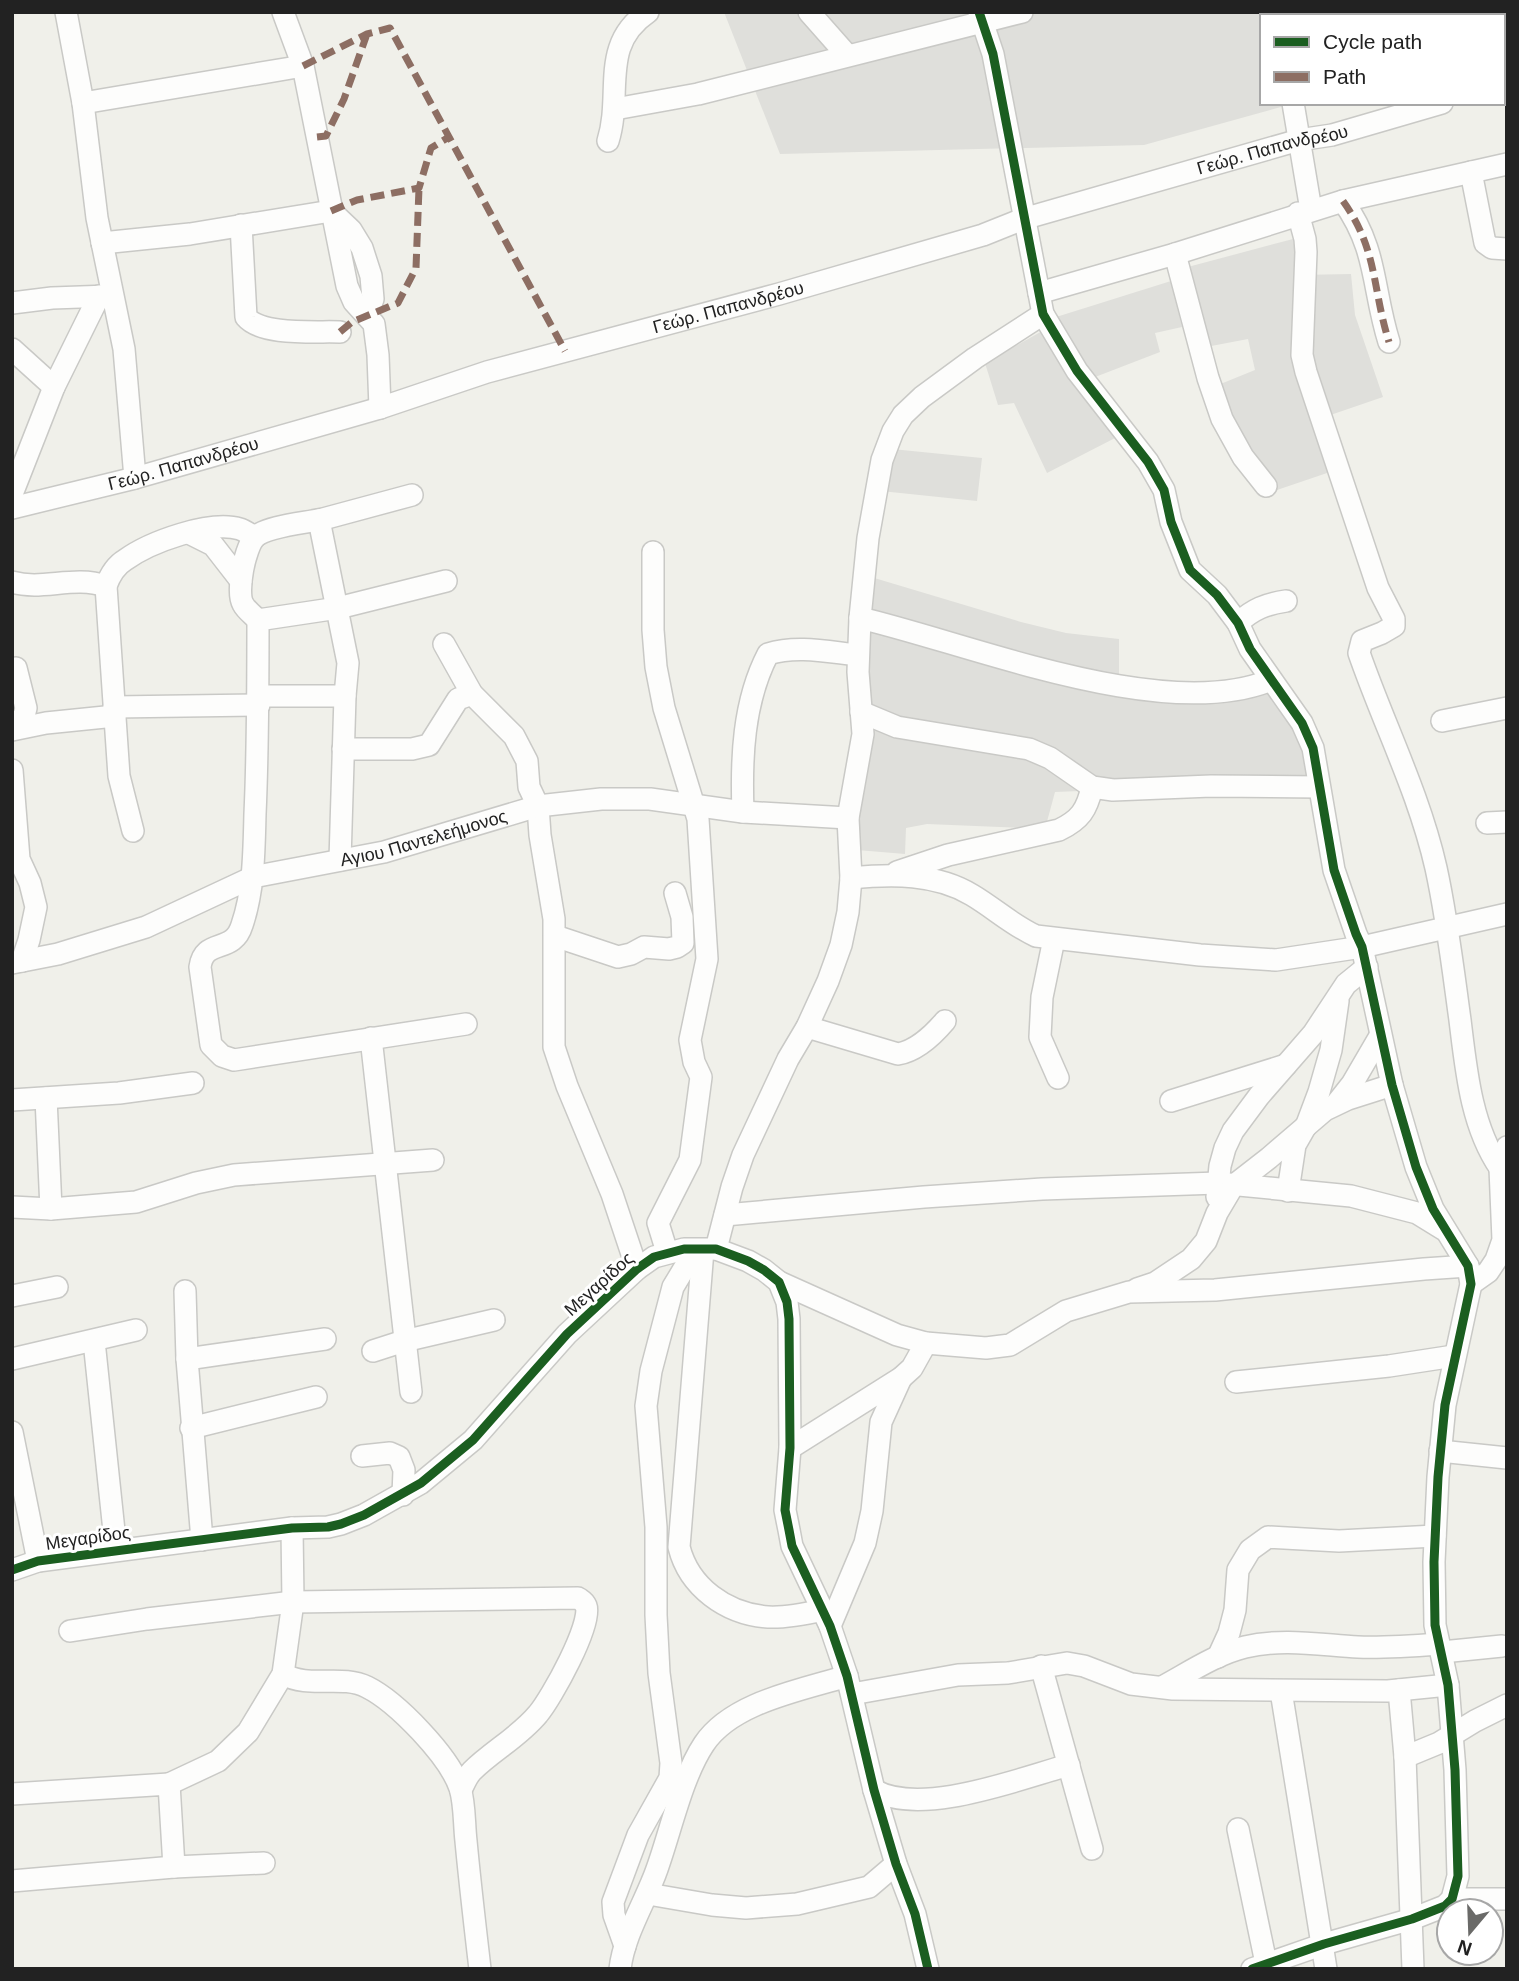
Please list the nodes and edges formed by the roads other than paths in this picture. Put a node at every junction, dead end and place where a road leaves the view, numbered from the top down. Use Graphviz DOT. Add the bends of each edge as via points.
graph roads {
  1 [pos="65,12"];
  2 [pos="283,12"];
  3 [pos="649,12"];
  4 [pos="809,12"];
  5 [pos="1022,12"];
  6 [pos="981,17"];
  7 [pos="847,55"];
  8 [pos="303,66"];
  9 [pos="83,103"];
  10 [pos="1293,105"];
  11 [pos="1434,105"];
  12 [pos="615,109"];
  13 [pos="1299,140"];
  14 [pos="608,141"];
  15 [pos="1507,164"];
  16 [pos="1471,172"];
  17 [pos="1343,201"];
  18 [pos="331,211"];
  19 [pos="1305,212"];
  20 [pos="1023,219"];
  21 [pos="241,225"];
  22 [pos="102,243"];
  23 [pos="1507,248"];
  24 [pos="1175,254"];
  25 [pos="1039,293"];
  26 [pos="107,296"];
  27 [pos="12,303"];
  28 [pos="1043,314"];
  29 [pos="340,332"];
  30 [pos="1389,342"];
  31 [pos="12,349"];
  32 [pos="54,387"];
  33 [pos="380,408"];
  34 [pos="135,478"];
  35 [pos="1266,486"];
  36 [pos="12,494"];
  37 [pos="412,495"];
  38 [pos="12,508"];
  39 [pos="319,520"];
  40 [pos="189,533"];
  41 [pos="255,537"];
  42 [pos="653,552"];
  43 [pos="241,581"];
  44 [pos="446,581"];
  45 [pos="12,582"];
  46 [pos="106,586"];
  47 [pos="1286,601"];
  48 [pos="338,608"];
  49 [pos="860,618"];
  50 [pos="258,620"];
  51 [pos="1238,623"];
  52 [pos="444,644"];
  53 [pos="858,654"];
  54 [pos="16,668"];
  55 [pos="1272,680"];
  56 [pos="472,694"];
  57 [pos="345,696"];
  58 [pos="259,700"];
  59 [pos="1507,708"];
  60 [pos="114,711"];
  61 [pos="861,712"];
  62 [pos="1442,721"];
  63 [pos="12,729"];
  64 [pos="343,749"];
  65 [pos="12,770"];
  66 [pos="1092,787"];
  67 [pos="1319,787"];
  68 [pos="538,806"];
  69 [pos="693,806"];
  70 [pos="743,812"];
  71 [pos="848,818"];
  72 [pos="133,831"];
  73 [pos="850,852"];
  74 [pos="340,860"];
  75 [pos="886,874"];
  76 [pos="253,877"];
  77 [pos="851,878"];
  78 [pos="675,893"];
  79 [pos="1507,914"];
  80 [pos="1447,926"];
  81 [pos="555,936"];
  82 [pos="1054,939"];
  83 [pos="1365,957"];
  84 [pos="17,962"];
  85 [pos="1340,995"];
  86 [pos="945,1021"];
  87 [pos="466,1024"];
  88 [pos="807,1027"];
  89 [pos="1380,1036"];
  90 [pos="371,1038"];
  91 [pos="1287,1064"];
  92 [pos="1058,1078"];
  93 [pos="193,1083"];
  94 [pos="1391,1085"];
  95 [pos="46,1098"];
  96 [pos="12,1100"];
  97 [pos="1171,1101"];
  98 [pos="1335,1104"];
  99 [pos="1307,1124"];
  100 [pos="1507,1147"];
  101 [pos="433,1160"];
  102 [pos="387,1165"];
  103 [pos="1500,1168"];
  104 [pos="1226,1184"];
  105 [pos="1288,1191"];
  106 [pos="12,1207"];
  107 [pos="51,1209"];
  108 [pos="725,1215"];
  109 [pos="1447,1231"];
  110 [pos="1504,1247"];
  111 [pos="710,1250"];
  112 [pos="667,1252"];
  113 [pos="637,1269"];
  114 [pos="1469,1275"];
  115 [pos="779,1282"];
  116 [pos="57,1287"];
  117 [pos="185,1292"];
  118 [pos="1129,1292"];
  119 [pos="12,1296"];
  120 [pos="494,1320"];
  121 [pos="136,1330"];
  122 [pos="325,1339"];
  123 [pos="94,1341"];
  124 [pos="404,1341"];
  125 [pos="926,1343"];
  126 [pos="373,1351"];
  127 [pos="1454,1356"];
  128 [pos="12,1359"];
  129 [pos="187,1359"];
  130 [pos="901,1378"];
  131 [pos="1236,1382"];
  132 [pos="411,1392"];
  133 [pos="316,1397"];
  134 [pos="191,1428"];
  135 [pos="12,1433"];
  136 [pos="790,1448"];
  137 [pos="1440,1451"];
  138 [pos="362,1456"];
  139 [pos="1507,1458"];
  140 [pos="403,1495"];
  141 [pos="292,1528"];
  142 [pos="1435,1536"];
  143 [pos="202,1540"];
  144 [pos="116,1550"];
  145 [pos="38,1561"];
  146 [pos="12,1570"];
  147 [pos="293,1602"];
  148 [pos="826,1618"];
  149 [pos="71,1631"];
  150 [pos="1502,1646"];
  151 [pos="1441,1648"];
  152 [pos="1218,1657"];
  153 [pos="1041,1666"];
  154 [pos="283,1674"];
  155 [pos="849,1685"];
  156 [pos="1448,1685"];
  157 [pos="1160,1688"];
  158 [pos="1399,1690"];
  159 [pos="1281,1691"];
  160 [pos="1507,1705"];
  161 [pos="1451,1734"];
  162 [pos="1405,1757"];
  163 [pos="1069,1765"];
  164 [pos="169,1784"];
  165 [pos="461,1790"];
  166 [pos="874,1790"];
  167 [pos="12,1794"];
  168 [pos="1238,1829"];
  169 [pos="1092,1849"];
  170 [pos="264,1863"];
  171 [pos="896,1864"];
  172 [pos="174,1867"];
  173 [pos="12,1881"];
  174 [pos="853,1893"];
  175 [pos="648,1894"];
  176 [pos="1453,1897"];
  177 [pos="1435,1910"];
  178 [pos="915,1914"];
  179 [pos="1412,1919"];
  180 [pos="1324,1944"];
  181 [pos="625,1946"];
  182 [pos="1259,1966"];
  183 [pos="480,1969"];
  184 [pos="620,1969"];
  185 [pos="928,1969"];
  186 [pos="1326,1969"];
  187 [pos="1413,1969"];
  1 -- 9 [label="street"];
  2 -- 8 [label="street"];
  3 -- 12 [label="street" via="629,29 618,51"];
  4 -- 7 [label="street"];
  5 -- 6 [label="street"];
  6 -- 7 [label="street"];
  6 -- 20 [label="street" via="993,54"];
  7 -- 12 [label="street" via="698,94"];
  8 -- 9 [label="street"];
  8 -- 18 [label="street"];
  9 -- 22 [label="street"];
  10 -- 13 [label="street"];
  11 -- 13 [label="street, Γεώρ. Παπανδρέου"];
  12 -- 14 [label="street"];
  13 -- 19 [label="street"];
  13 -- 20 [label="street, Γεώρ. Παπανδρέου"];
  15 -- 16 [label="street"];
  16 -- 17 [label="street"];
  16 -- 23 [label="street" via="1485,243"];
  17 -- 19 [label="street"];
  17 -- 30 [label="street" via="1369,249"];
  18 -- 21 [label="street"];
  18 -- 33 [label="street" via="347,286 354,302 374,324"];
  19 -- 24 [label="street"];
  19 -- 80 [label="street" via="1302,355 1334,463 1378,588 1394,619 1394,626 1363,640 1359,653 1430,843"];
  20 -- 25 [label="street"];
  20 -- 33 [label="street, Γεώρ. Παπανδρέου" via="983,235 779,294 487,372"];
  21 -- 22 [label="street"];
  21 -- 29 [label="street" via="246,317 251,323 276,330"];
  22 -- 26 [label="street"];
  24 -- 25 [label="street"];
  24 -- 35 [label="street" via="1222,419"];
  25 -- 28 [label="street"];
  26 -- 27 [label="street"];
  26 -- 32 [label="street"];
  26 -- 34 [label="street" via="124,349"];
  28 -- 49 [label="street" via="929,391 893,431 874,497"];
  28 -- 51 [label="street" via="1077,371 1148,462 1164,490 1190,570"];
  31 -- 32 [label="street"];
  32 -- 36 [label="street"];
  33 -- 34 [label="street, Γεώρ. Παπανδρέου"];
  34 -- 38 [label="street, Γεώρ. Παπανδρέου"];
  37 -- 39 [label="street"];
  39 -- 41 [label="street"];
  39 -- 48 [label="street"];
  40 -- 41 [label="street" via="226,527"];
  40 -- 43 [label="street" via="213,545"];
  40 -- 46 [label="street" via="148,546 123,561"];
  41 -- 43 [label="street"];
  42 -- 69 [label="street" via="656,667"];
  43 -- 50 [label="street" via="243,605"];
  44 -- 48 [label="street"];
  45 -- 46 [label="street" via="90,581"];
  46 -- 60 [label="street"];
  47 -- 51 [label="street" via="1266,604"];
  48 -- 50 [label="street"];
  48 -- 57 [label="street" via="348,663"];
  49 -- 53 [label="street"];
  49 -- 55 [label="street" via="1059,673 1129,686 1205,693 1250,689"];
  50 -- 58 [label="street"];
  51 -- 55 [label="street"];
  52 -- 56 [label="street"];
  53 -- 61 [label="street"];
  53 -- 70 [label="street" via="781,650 768,654 758,673 745,732"];
  54 -- 63 [label="street" via="26,708"];
  55 -- 67 [label="street" via="1302,723"];
  56 -- 64 [label="street" via="458,699 429,745"];
  56 -- 68 [label="street" via="514,736 527,761 529,787"];
  57 -- 58 [label="street"];
  57 -- 64 [label="street"];
  58 -- 60 [label="street"];
  58 -- 76 [label="street"];
  59 -- 62 [label="street"];
  60 -- 63 [label="street"];
  60 -- 72 [label="street" via="119,776"];
  61 -- 66 [label="street" via="898,727 1029,749"];
  61 -- 71 [label="street" via="863,734"];
  64 -- 74 [label="street"];
  65 -- 84 [label="street" via="19,859 36,907 29,940"];
  66 -- 67 [label="street"];
  66 -- 75 [label="street" via="1082,813 1059,830"];
  67 -- 83 [label="street" via="1334,870"];
  68 -- 69 [label="street, Αγιου Παντελεήμονος" via="601,799 650,799"];
  68 -- 74 [label="street, Αγιου Παντελεήμονος" via="394,849"];
  68 -- 81 [label="street"];
  69 -- 70 [label="street, Αγιου Παντελεήμονος"];
  69 -- 112 [label="street" via="700,834 707,959 690,1040 701,1077 690,1160 658,1223"];
  70 -- 71 [label="street, Αγιου Παντελεήμονος"];
  71 -- 73 [label="street"];
  73 -- 75 [label="street"];
  73 -- 77 [label="street"];
  74 -- 76 [label="street, Αγιου Παντελεήμονος"];
  75 -- 77 [label="street"];
  75 -- 82 [label="street" via="946,884 971,894 1020,929"];
  76 -- 84 [label="street, Αγιου Παντελεήμονος" via="146,927"];
  76 -- 90 [label="street" via="242,927 234,939 201,957 211,1045 234,1060"];
  77 -- 88 [label="street" via="841,945"];
  78 -- 81 [label="street" via="684,935 677,947 645,947 618,957"];
  79 -- 80 [label="street"];
  80 -- 83 [label="street"];
  80 -- 103 [label="street" via="1469,1085 1483,1136"];
  81 -- 113 [label="street" via="554,1047"];
  82 -- 83 [label="street" via="1276,960"];
  82 -- 92 [label="street" via="1042,997 1040,1037"];
  83 -- 85 [label="street"];
  83 -- 89 [label="street"];
  85 -- 91 [label="street"];
  85 -- 99 [label="street" via="1331,1049"];
  86 -- 88 [label="street" via="936,1032 898,1054"];
  87 -- 90 [label="street"];
  88 -- 108 [label="street" via="743,1155"];
  89 -- 94 [label="street"];
  89 -- 98 [label="street"];
  90 -- 102 [label="street"];
  91 -- 97 [label="street"];
  91 -- 104 [label="street" via="1233,1131 1225,1148"];
  93 -- 95 [label="street"];
  94 -- 98 [label="street"];
  94 -- 109 [label="street" via="1416,1167"];
  95 -- 96 [label="street"];
  95 -- 107 [label="street"];
  98 -- 99 [label="street"];
  99 -- 104 [label="street" via="1269,1158"];
  99 -- 105 [label="street" via="1295,1146"];
  100 -- 103 [label="street"];
  101 -- 102 [label="street"];
  102 -- 107 [label="street" via="234,1175 136,1202"];
  102 -- 124 [label="street"];
  103 -- 110 [label="street"];
  104 -- 105 [label="street"];
  104 -- 108 [label="street" via="1042,1189"];
  104 -- 118 [label="street" via="1206,1241 1191,1259 1155,1283"];
  105 -- 109 [label="street" via="1375,1202 1417,1213"];
  106 -- 107 [label="street"];
  108 -- 111 [label="street"];
  109 -- 114 [label="street"];
  110 -- 114 [label="street" via="1488,1272"];
  111 -- 112 [label="street, Μεγαρίδος"];
  111 -- 115 [label="street, Μεγαρίδος" via="748,1261"];
  111 -- 148 [label="street" via="679,1547 684,1565 713,1598 735,1610 767,1617"];
  111 -- 181 [label="street" via="685,1267 673,1287 646,1406 656,1527 659,1673 671,1763 670,1779 638,1835 613,1902"];
  112 -- 113 [label="street, Μεγαρίδος"];
  113 -- 140 [label="street, Μεγαρίδος" via="567,1334 473,1440"];
  114 -- 118 [label="street" via="1424,1269 1215,1290"];
  114 -- 127 [label="street"];
  115 -- 125 [label="street, Μεγαρίδος" via="867,1324"];
  115 -- 136 [label="street" via="789,1319"];
  116 -- 119 [label="street"];
  117 -- 129 [label="street"];
  118 -- 125 [label="street, Μεγαρίδος" via="1066,1311 1010,1345 986,1348"];
  120 -- 124 [label="street"];
  121 -- 123 [label="street"];
  122 -- 129 [label="street"];
  123 -- 128 [label="street"];
  123 -- 144 [label="street"];
  124 -- 126 [label="street"];
  124 -- 132 [label="street"];
  125 -- 130 [label="street"];
  127 -- 131 [label="street"];
  127 -- 137 [label="street"];
  129 -- 134 [label="street"];
  130 -- 136 [label="street"];
  130 -- 148 [label="street" via="881,1422 865,1543"];
  133 -- 134 [label="street"];
  134 -- 143 [label="street"];
  135 -- 145 [label="street"];
  136 -- 148 [label="street" via="785,1510 792,1546"];
  137 -- 139 [label="street"];
  137 -- 142 [label="street"];
  138 -- 140 [label="street" via="390,1453 399,1457 404,1470"];
  140 -- 141 [label="street, Μεγαρίδος" via="341,1524"];
  141 -- 143 [label="street, Μεγαρίδος"];
  141 -- 147 [label="street"];
  142 -- 151 [label="street" via="1433,1602"];
  142 -- 152 [label="street" via="1339,1541 1268,1537 1260,1541 1238,1570 1235,1611"];
  143 -- 144 [label="street, Μεγαρίδος"];
  144 -- 145 [label="street, Μεγαρίδος"];
  145 -- 146 [label="street, Μεγαρίδος"];
  147 -- 149 [label="street"];
  147 -- 154 [label="street"];
  147 -- 165 [label="street" via="583,1601 587,1617 576,1649 539,1713 470,1772"];
  148 -- 155 [label="street"];
  150 -- 151 [label="street"];
  151 -- 152 [label="street" via="1284,1643 1243,1647"];
  151 -- 156 [label="street"];
  152 -- 157 [label="street"];
  153 -- 155 [label="street" via="1008,1673"];
  153 -- 157 [label="street" via="1067,1662 1131,1684"];
  153 -- 163 [label="street"];
  154 -- 164 [label="street" via="238,1742 218,1760"];
  154 -- 165 [label="street" via="351,1681 383,1697 447,1761"];
  155 -- 166 [label="street"];
  155 -- 175 [label="street" via="743,1711 705,1742 692,1765"];
  156 -- 158 [label="street"];
  156 -- 161 [label="street"];
  157 -- 159 [label="street"];
  158 -- 159 [label="street"];
  158 -- 162 [label="street"];
  159 -- 180 [label="street"];
  160 -- 161 [label="street"];
  161 -- 162 [label="street"];
  161 -- 176 [label="street" via="1458,1832 1458,1876"];
  162 -- 179 [label="street"];
  163 -- 166 [label="street" via="933,1800 897,1798"];
  163 -- 169 [label="street"];
  164 -- 167 [label="street"];
  164 -- 172 [label="street"];
  165 -- 183 [label="street"];
  166 -- 171 [label="street"];
  168 -- 182 [label="street"];
  170 -- 172 [label="street"];
  171 -- 174 [label="street" via="869,1887"];
  171 -- 178 [label="street"];
  172 -- 173 [label="street"];
  174 -- 175 [label="street" via="746,1908"];
  174 -- 178 [label="street" via="888,1895"];
  175 -- 181 [label="street"];
  177 -- 179 [label="street"];
  178 -- 185 [label="street"];
  179 -- 180 [label="street"];
  179 -- 187 [label="street"];
  180 -- 182 [label="street"];
  180 -- 186 [label="street"];
  181 -- 184 [label="street"];
}
